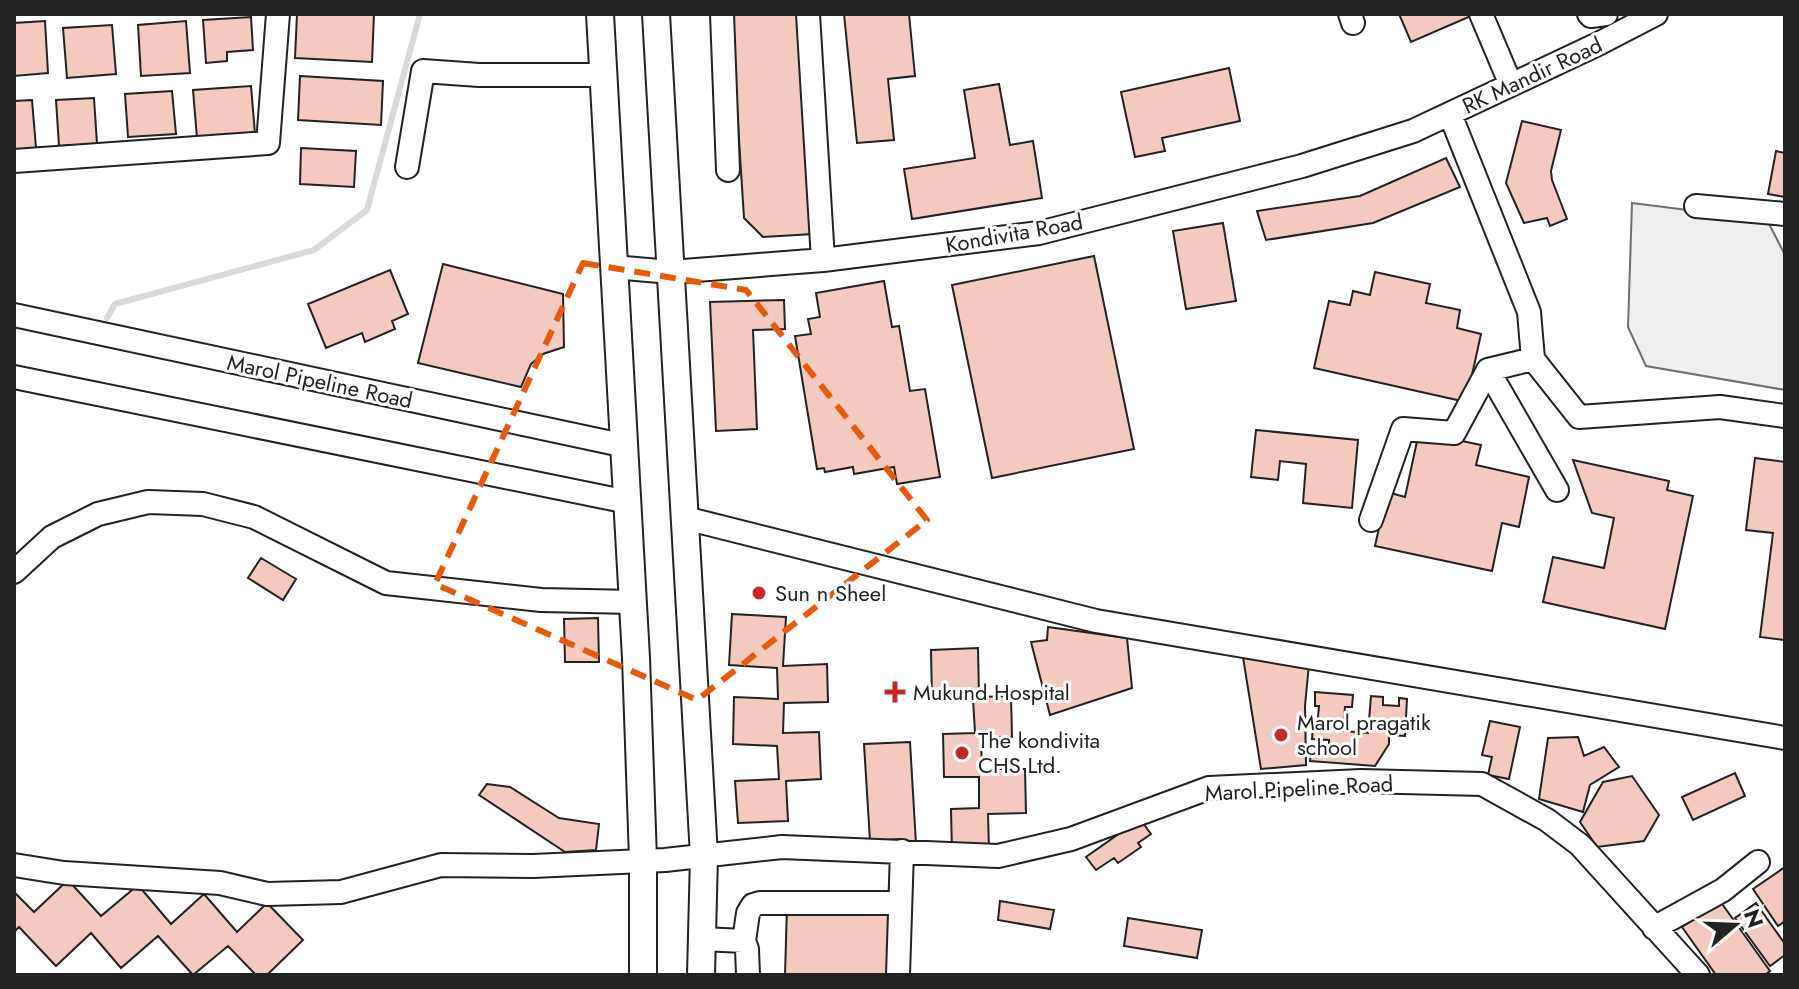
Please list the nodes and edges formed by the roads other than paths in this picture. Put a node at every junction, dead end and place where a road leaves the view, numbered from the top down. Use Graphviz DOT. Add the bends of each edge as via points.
graph roads {
  1 [pos="278,14"];
  2 [pos="600,14"];
  3 [pos="656,14"];
  4 [pos="722,14"];
  5 [pos="808,14"];
  6 [pos="1481,14"];
  7 [pos="1589,14"];
  8 [pos="1606,14"];
  9 [pos="1656,14"];
  10 [pos="604,75"];
  11 [pos="1511,85"];
  12 [pos="1450,114"];
  13 [pos="14,161"];
  14 [pos="407,167"];
  15 [pos="728,170"];
  16 [pos="1696,206"];
  17 [pos="1785,214"];
  18 [pos="823,260"];
  19 [pos="613,267"];
  20 [pos="671,272"];
  21 [pos="14,315"];
  22 [pos="1533,359"];
  23 [pos="1488,370"];
  24 [pos="14,377"];
  25 [pos="1785,416"];
  26 [pos="626,446"];
  27 [pos="1557,490"];
  28 [pos="628,502"];
  29 [pos="685,518"];
  30 [pos="1371,520"];
  31 [pos="14,572"];
  32 [pos="633,602"];
  33 [pos="1785,738"];
  34 [pos="902,851"];
  35 [pos="704,856"];
  36 [pos="643,859"];
  37 [pos="1758,862"];
  38 [pos="14,865"];
  39 [pos="899,900"];
  40 [pos="1654,928"];
  41 [pos="702,939"];
  42 [pos="744,941"];
  43 [pos="643,975"];
  44 [pos="701,975"];
  45 [pos="748,975"];
  46 [pos="898,975"];
  47 [pos="1698,975"];
  1 -- 13 [label="street" via="268,143"];
  2 -- 10 [label="main road"];
  3 -- 20 [label="main road"];
  4 -- 15 [label="street"];
  5 -- 18 [label="street"];
  6 -- 11 [label="street"];
  7 -- 8 [label="street"];
  9 -- 11 [label="street, RK Mandir Road"];
  10 -- 14 [label="street" via="423,71"];
  10 -- 19 [label="main road"];
  11 -- 12 [label="street, RK Mandir Road"];
  12 -- 18 [label="street, Kondivita Road" via="1302,166 1039,233"];
  12 -- 22 [label="street" via="1529,312"];
  16 -- 17 [label="street"];
  18 -- 20 [label="street, Kondivita Road"];
  19 -- 20 [label="street, Kondivita Road"];
  19 -- 26 [label="main road"];
  20 -- 29 [label="main road"];
  21 -- 26 [label="street, Marol Pipeline Road"];
  22 -- 23 [label="street"];
  22 -- 25 [label="street" via="1579,417 1720,407"];
  23 -- 27 [label="street"];
  23 -- 30 [label="street" via="1454,433 1403,429"];
  24 -- 28 [label="street"];
  26 -- 28 [label="main road"];
  28 -- 32 [label="main road"];
  29 -- 33 [label="street" via="1096,621"];
  29 -- 35 [label="main road"];
  31 -- 32 [label="street" via="52,537 98,514 148,502 203,504 254,517 386,583 541,600"];
  32 -- 36 [label="main road"];
  34 -- 35 [label="street, Marol Pipeline Road" via="782,847"];
  34 -- 39 [label="street"];
  34 -- 40 [label="street, Marol Pipeline Road" via="998,856 1071,839 1209,788 1361,781 1482,784 1580,845"];
  35 -- 36 [label="street, Marol Pipeline Road"];
  35 -- 41 [label="main road"];
  36 -- 38 [label="street, Marol Pipeline Road" via="441,865 341,892 267,894 220,883"];
  36 -- 43 [label="main road"];
  37 -- 40 [label="street" via="1723,890"];
  39 -- 42 [label="street" via="760,903 748,913"];
  39 -- 46 [label="street"];
  40 -- 47 [label="street, Marol Pipeline Road"];
  41 -- 42 [label="street"];
  41 -- 44 [label="main road"];
  42 -- 45 [label="street"];
}
